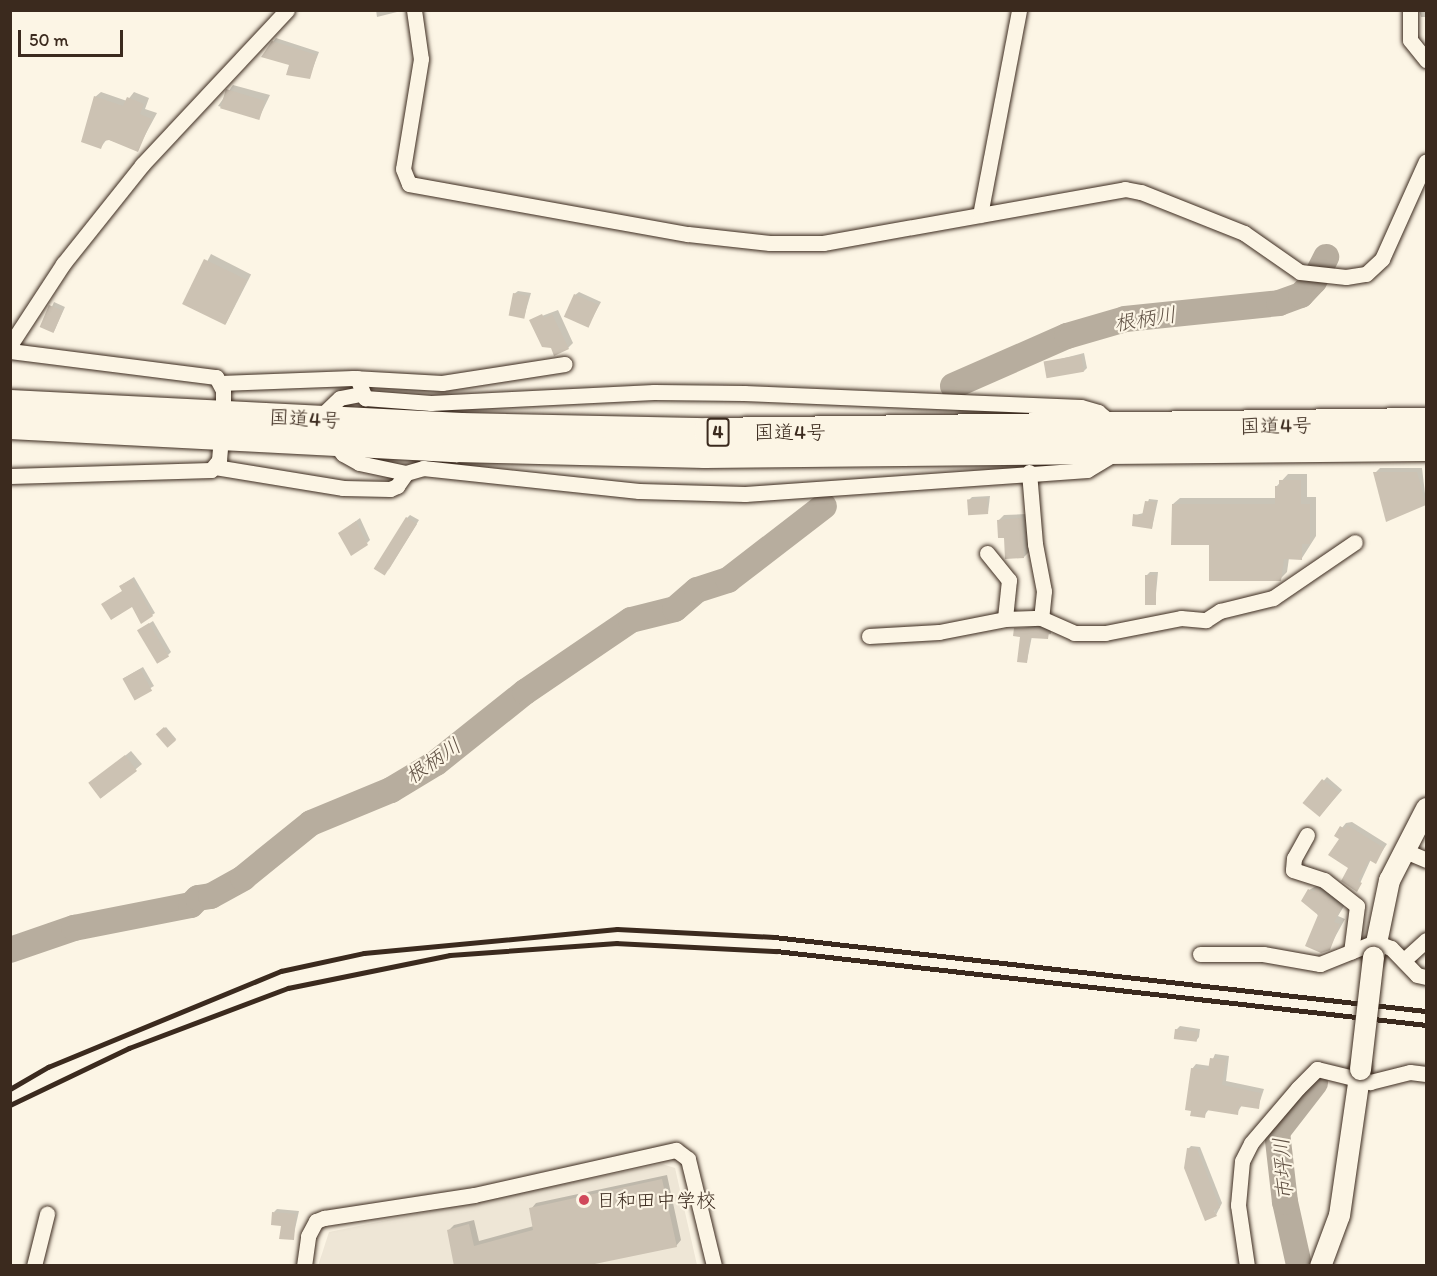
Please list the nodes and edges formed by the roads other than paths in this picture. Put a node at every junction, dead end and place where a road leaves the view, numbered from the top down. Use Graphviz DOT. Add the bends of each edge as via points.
graph roads {
  1 [pos="287,10"];
  2 [pos="414,10"];
  3 [pos="1019,10"];
  4 [pos="1410,10"];
  5 [pos="1426,60"];
  6 [pos="1426,161"];
  7 [pos="980,215"];
  8 [pos="10,345"];
  9 [pos="10,351"];
  10 [pos="565,364"];
  11 [pos="357,378"];
  12 [pos="220,383"];
  13 [pos="361,394"];
  14 [pos="10,404"];
  15 [pos="1426,422"];
  16 [pos="10,425"];
  17 [pos="222,425"];
  18 [pos="326,430"];
  19 [pos="1119,439"];
  20 [pos="1426,447"];
  21 [pos="216,467"];
  22 [pos="1029,472"];
  23 [pos="406,473"];
  24 [pos="10,476"];
  25 [pos="1355,542"];
  26 [pos="987,554"];
  27 [pos="1041,618"];
  28 [pos="1005,619"];
  29 [pos="869,636"];
  30 [pos="1426,808"];
  31 [pos="1307,835"];
  32 [pos="1403,850"];
  33 [pos="1426,860"];
  34 [pos="1426,940"];
  35 [pos="1374,950"];
  36 [pos="1351,952"];
  37 [pos="1200,954"];
  38 [pos="1404,960"];
  39 [pos="1426,977"];
  40 [pos="1359,1073"];
  41 [pos="1426,1074"];
  42 [pos="47,1214"];
  43 [pos="34,1266"];
  44 [pos="304,1266"];
  45 [pos="714,1266"];
  46 [pos="1247,1266"];
  47 [pos="1320,1266"];
  1 -- 8 [label="street" via="142,165 63,264"];
  2 -- 7 [label="street" via="420,59 403,170 409,184 688,234 770,243 823,243"];
  3 -- 7 [label="street"];
  4 -- 5 [label="street" via="1410,40"];
  6 -- 7 [label="street" via="1382,259 1365,274 1346,277 1300,272 1244,233 1141,192 1108,190"];
  9 -- 12 [label="street" via="208,375"];
  10 -- 11 [label="street" via="442,383"];
  11 -- 12 [label="street"];
  11 -- 13 [label="street"];
  12 -- 17 [label="street"];
  13 -- 18 [label="street" via="340,398"];
  13 -- 19 [label="street" via="364,399 431,404 712,393 1081,407 1098,412"];
  14 -- 17 [label="highway, 国道4号 / 4"];
  15 -- 19 [label="highway, 国道4号 / 4"];
  16 -- 17 [label="highway, 国道4号 / 4"];
  17 -- 18 [label="highway, 国道4号 / 4"];
  17 -- 21 [label="street"];
  18 -- 19 [label="highway, 国道4号 / 4"];
  18 -- 23 [label="street" via="343,454 359,463"];
  19 -- 20 [label="highway, 国道4号 / 4"];
  19 -- 22 [label="street" via="1087,470"];
  21 -- 23 [label="street" via="343,488 390,489"];
  21 -- 24 [label="street" via="202,471"];
  22 -- 23 [label="street" via="745,494 639,490 423,468"];
  22 -- 27 [label="street" via="1035,544 1044,591"];
  25 -- 27 [label="street" via="1273,598 1220,611 1206,620 1181,618 1105,633 1074,633"];
  26 -- 28 [label="street" via="1009,580"];
  27 -- 28 [label="street"];
  28 -- 29 [label="street" via="939,632"];
  30 -- 32 [label="street"];
  31 -- 36 [label="street" via="1294,858 1293,870 1324,880 1357,906"];
  32 -- 33 [label="street"];
  32 -- 35 [label="street" via="1389,880"];
  34 -- 38 [label="street"];
  35 -- 36 [label="street"];
  35 -- 38 [label="street" via="1391,948"];
  35 -- 40 [label="street, bridge"];
  36 -- 37 [label="street" via="1320,964 1263,954"];
  38 -- 39 [label="street" via="1417,975"];
  40 -- 41 [label="street" via="1383,1081 1400,1074"];
  40 -- 46 [label="street" via="1317,1069 1251,1143 1242,1161 1238,1205"];
  40 -- 47 [label="street" via="1339,1215"];
  42 -- 43 [label="street"];
  44 -- 45 [label="street" via="308,1236 316,1221 324,1218 474,1195 676,1150 688,1159"];
}
